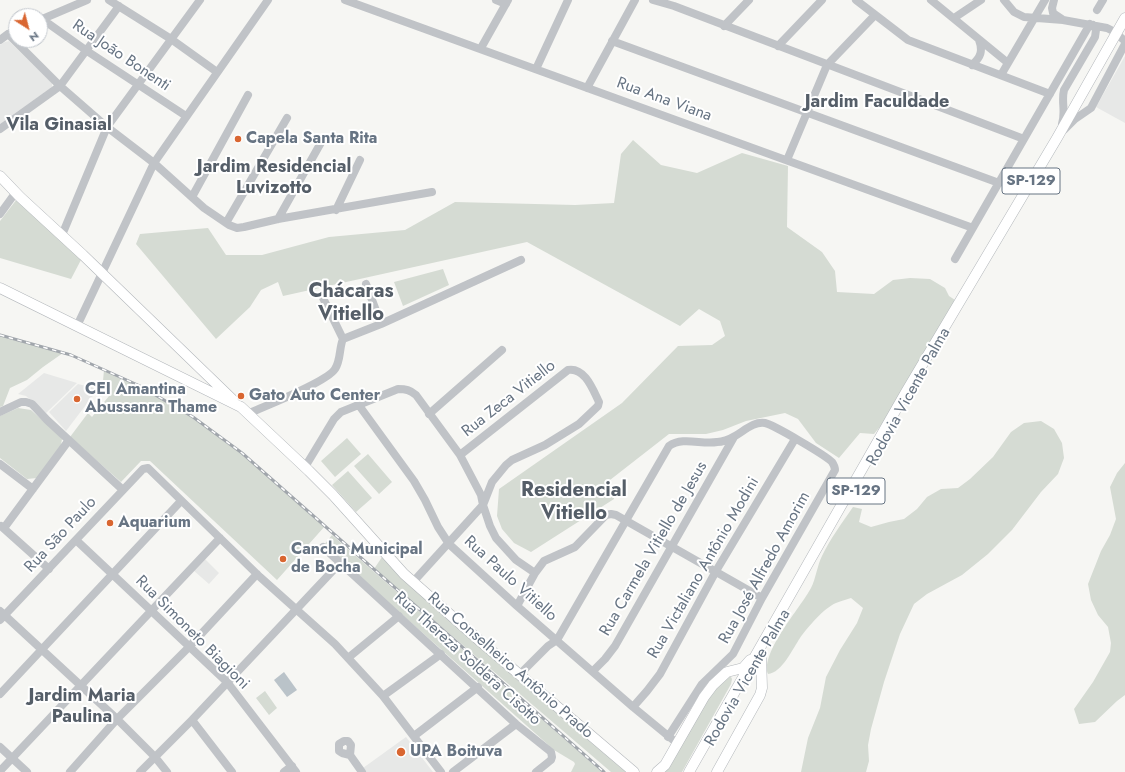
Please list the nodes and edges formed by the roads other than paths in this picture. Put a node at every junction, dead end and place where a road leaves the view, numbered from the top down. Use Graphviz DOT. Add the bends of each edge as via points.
graph roads {
  1 [pos="87,0"];
  2 [pos="109,0"];
  3 [pos="200,0"];
  4 [pos="268,0"];
  5 [pos="348,0"];
  6 [pos="496,0"];
  7 [pos="568,0"];
  8 [pos="635,0"];
  9 [pos="653,0"];
  10 [pos="680,0"];
  11 [pos="749,0"];
  12 [pos="822,0"];
  13 [pos="856,0"];
  14 [pos="932,0"];
  15 [pos="980,0"];
  16 [pos="1004,0"];
  17 [pos="1045,0"];
  18 [pos="1054,0"];
  19 [pos="1103,0"];
  20 [pos="507,2"];
  21 [pos="119,6"];
  22 [pos="674,6"];
  23 [pos="1097,10"];
  24 [pos="875,15"];
  25 [pos="48,17"];
  26 [pos="954,18"];
  27 [pos="1035,18"];
  28 [pos="1125,19"];
  29 [pos="1063,20"];
  30 [pos="1092,24"];
  31 [pos="48,25"];
  32 [pos="724,26"];
  33 [pos="1105,27"];
  34 [pos="1116,33"];
  35 [pos="8,34"];
  36 [pos="171,39"];
  37 [pos="1094,39"];
  38 [pos="0,40"];
  39 [pos="980,40"];
  40 [pos="612,41"];
  41 [pos="1125,43"];
  42 [pos="778,46"];
  43 [pos="22,48"];
  44 [pos="481,48"];
  45 [pos="87,51"];
  46 [pos="1008,63"];
  47 [pos="972,64"];
  48 [pos="827,65"];
  49 [pos="536,69"];
  50 [pos="217,72"];
  51 [pos="1001,75"];
  52 [pos="137,84"];
  53 [pos="60,86"];
  54 [pos="588,88"];
  55 [pos="1050,94"];
  56 [pos="248,95"];
  57 [pos="1063,98"];
  58 [pos="1072,111"];
  59 [pos="806,112"];
  60 [pos="1084,113"];
  61 [pos="186,116"];
  62 [pos="287,118"];
  63 [pos="107,127"];
  64 [pos="0,129"];
  65 [pos="1024,138"];
  66 [pos="1057,138"];
  67 [pos="323,139"];
  68 [pos="360,160"];
  69 [pos="788,160"];
  70 [pos="154,163"];
  71 [pos="0,176"];
  72 [pos="999,183"];
  73 [pos="16,192"];
  74 [pos="432,192"];
  75 [pos="192,198"];
  76 [pos="336,210"];
  77 [pos="0,214"];
  78 [pos="278,220"];
  79 [pos="226,223"];
  80 [pos="973,228"];
  81 [pos="62,235"];
  82 [pos="955,259"];
  83 [pos="521,260"];
  84 [pos="102,273"];
  85 [pos="366,284"];
  86 [pos="0,288"];
  87 [pos="323,298"];
  88 [pos="381,324"];
  89 [pos="77,326"];
  90 [pos="343,339"];
  91 [pos="502,350"];
  92 [pos="215,382"];
  93 [pos="210,392"];
  94 [pos="358,404"];
  95 [pos="244,410"];
  96 [pos="0,412"];
  97 [pos="429,414"];
  98 [pos="734,437"];
  99 [pos="795,439"];
  100 [pos="69,440"];
  101 [pos="460,455"];
  102 [pos="0,464"];
  103 [pos="305,467"];
  104 [pos="33,488"];
  105 [pos="123,490"];
  106 [pos="181,501"];
  107 [pos="483,505"];
  108 [pos="626,521"];
  109 [pos="2,527"];
  110 [pos="220,538"];
  111 [pos="76,540"];
  112 [pos="449,544"];
  113 [pos="322,547"];
  114 [pos="672,547"];
  115 [pos="340,563"];
  116 [pos="49,568"];
  117 [pos="716,571"];
  118 [pos="535,573"];
  119 [pos="113,574"];
  120 [pos="257,574"];
  121 [pos="413,582"];
  122 [pos="762,598"];
  123 [pos="517,606"];
  124 [pos="296,609"];
  125 [pos="151,611"];
  126 [pos="2,616"];
  127 [pos="400,616"];
  128 [pos="557,640"];
  129 [pos="189,647"];
  130 [pos="42,649"];
  131 [pos="761,651"];
  132 [pos="441,654"];
  133 [pos="348,658"];
  134 [pos="593,671"];
  135 [pos="727,672"];
  136 [pos="519,675"];
  137 [pos="745,679"];
  138 [pos="227,682"];
  139 [pos="761,684"];
  140 [pos="81,685"];
  141 [pos="478,687"];
  142 [pos="0,694"];
  143 [pos="383,696"];
  144 [pos="633,707"];
  145 [pos="117,719"];
  146 [pos="192,720"];
  147 [pos="516,724"];
  148 [pos="414,736"];
  149 [pos="668,737"];
  150 [pos="678,744"];
  151 [pos="0,747"];
  152 [pos="350,755"];
  153 [pos="701,755"];
  154 [pos="155,756"];
  155 [pos="12,758"];
  156 [pos="294,769"];
  157 [pos="0,771"];
  158 [pos="27,772"];
  159 [pos="70,772"];
  160 [pos="140,772"];
  161 [pos="167,772"];
  162 [pos="232,772"];
  163 [pos="284,772"];
  164 [pos="362,772"];
  165 [pos="441,772"];
  166 [pos="453,772"];
  167 [pos="536,772"];
  168 [pos="634,772"];
  169 [pos="657,772"];
  170 [pos="689,772"];
  171 [pos="694,772"];
  172 [pos="717,772"];
  1 -- 25 [label="street"];
  2 -- 21 [label="street"];
  3 -- 36 [label="street"];
  4 -- 50 [label="street"];
  5 -- 44 [label="street, Rua Ana Viana"];
  6 -- 20 [label="street"];
  7 -- 49 [label="street"];
  8 -- 40 [label="street"];
  9 -- 22 [label="street"];
  10 -- 22 [label="street"];
  11 -- 32 [label="street"];
  12 -- 42 [label="street"];
  13 -- 24 [label="street"];
  14 -- 26 [label="street"];
  15 -- 26 [label="street"];
  16 -- 27 [label="street" via="1016,14"];
  17 -- 27 [label="street"];
  18 -- 29 [label="street" via="1053,13"];
  19 -- 23 [label="street"];
  20 -- 44 [label="street"];
  21 -- 36 [label="street"];
  21 -- 45 [label="street"];
  22 -- 32 [label="street"];
  24 -- 47 [label="street" via="908,40"];
  24 -- 48 [label="street"];
  26 -- 39 [label="street"];
  27 -- 29 [label="street"];
  27 -- 46 [label="street"];
  28 -- 33 [label="street" via="1118,25"];
  28 -- 34 [label="main road, SP-129"];
  28 -- 41 [label="street"];
  29 -- 30 [label="street"];
  30 -- 33 [label="street"];
  30 -- 37 [label="street" via="1096,33"];
  30 -- 55 [label="street"];
  31 -- 45 [label="street, Rua João Bonenti"];
  32 -- 42 [label="street"];
  33 -- 34 [label="street"];
  33 -- 37 [label="street"];
  34 -- 41 [label="street"];
  34 -- 58 [label="main road, SP-129"];
  35 -- 38 [label="street"];
  36 -- 50 [label="street"];
  36 -- 52 [label="street"];
  37 -- 57 [label="street" via="1064,90"];
  39 -- 46 [label="street"];
  39 -- 47 [label="street" via="982,53"];
  40 -- 54 [label="street"];
  40 -- 59 [label="street"];
  41 -- 60 [label="street" via="1092,107"];
  42 -- 48 [label="street"];
  43 -- 53 [label="street"];
  44 -- 49 [label="street, Rua Ana Viana"];
  45 -- 52 [label="street, Rua João Bonenti"];
  45 -- 53 [label="street"];
  46 -- 51 [label="street"];
  47 -- 51 [label="street"];
  48 -- 59 [label="street"];
  48 -- 65 [label="street"];
  49 -- 54 [label="street, Rua Ana Viana"];
  50 -- 61 [label="street"];
  51 -- 55 [label="street"];
  52 -- 61 [label="street, Rua João Bonenti"];
  52 -- 63 [label="street"];
  53 -- 63 [label="street"];
  53 -- 64 [label="street"];
  54 -- 69 [label="street, Rua Ana Viana"];
  55 -- 65 [label="street"];
  56 -- 75 [label="street"];
  57 -- 58 [label="street"];
  57 -- 66 [label="street" via="1064,115"];
  58 -- 60 [label="street"];
  58 -- 66 [label="main road, SP-129"];
  59 -- 69 [label="street"];
  59 -- 72 [label="street"];
  60 -- 66 [label="street"];
  61 -- 70 [label="street"];
  62 -- 79 [label="street"];
  63 -- 70 [label="street"];
  63 -- 81 [label="street"];
  65 -- 72 [label="street"];
  66 -- 131 [label="main road, Rodovia Vicente Palma / SP-129" via="880,450"];
  67 -- 78 [label="street"];
  68 -- 76 [label="street"];
  69 -- 80 [label="street, Rua Ana Viana"];
  70 -- 75 [label="street"];
  70 -- 84 [label="street"];
  71 -- 73 [label="main road"];
  72 -- 80 [label="street"];
  73 -- 77 [label="street"];
  73 -- 81 [label="main road"];
  74 -- 76 [label="street"];
  75 -- 79 [label="street"];
  76 -- 78 [label="street"];
  78 -- 79 [label="street" via="237,228"];
  80 -- 82 [label="street"];
  81 -- 84 [label="main road"];
  83 -- 88 [label="street"];
  84 -- 89 [label="street"];
  84 -- 92 [label="main road"];
  85 -- 88 [label="street"];
  86 -- 89 [label="main road, Rua Conselheiro Antônio Prado"];
  87 -- 90 [label="street"];
  88 -- 90 [label="street"];
  89 -- 93 [label="main road, Rua Conselheiro Antônio Prado"];
  90 -- 95 [label="street" via="337,366 331,374"];
  91 -- 97 [label="street"];
  92 -- 93 [label="main road"];
  92 -- 95 [label="main road"];
  93 -- 95 [label="main road, Rua Conselheiro Antônio Prado"];
  94 -- 97 [label="street" via="398,388 406,389 416,395"];
  94 -- 103 [label="street" via="341,412 334,419"];
  94 -- 112 [label="street, Rua Paulo Vitiello" via="414,481"];
  95 -- 103 [label="main road, Rua Conselheiro Antônio Prado"];
  96 -- 100 [label="street" via="22,402 32,404"];
  97 -- 101 [label="street"];
  98 -- 99 [label="street" via="750,426 765,423"];
  98 -- 108 [label="street" via="717,443 680,441 670,446"];
  98 -- 114 [label="street, Rua Carmela Vitiello de Jesus"];
  99 -- 117 [label="street, Rua Victaliano Antônio Modini"];
  99 -- 122 [label="street, Rua José Alfredo Amorim" via="823,455 835,470"];
  100 -- 104 [label="street"];
  100 -- 105 [label="street"];
  101 -- 107 [label="street" via="481,495"];
  101 -- 107 [label="street, Rua Zeca Vitiello" via="571,369 585,377 599,402 579,424 559,438 506,465 492,482"];
  102 -- 104 [label="street"];
  103 -- 121 [label="main road, Rua Conselheiro Antônio Prado"];
  104 -- 109 [label="street"];
  105 -- 106 [label="street, Rua São Paulo" via="147,468"];
  105 -- 111 [label="street, Rua São Paulo"];
  106 -- 110 [label="street"];
  106 -- 119 [label="street"];
  107 -- 112 [label="street"];
  107 -- 118 [label="street" via="496,538 516,560"];
  108 -- 114 [label="street"];
  108 -- 118 [label="street" via="611,514 606,515 575,547 544,562"];
  108 -- 128 [label="street"];
  109 -- 116 [label="street"];
  110 -- 120 [label="street"];
  110 -- 125 [label="street"];
  111 -- 116 [label="street, Rua São Paulo"];
  111 -- 119 [label="street, Rua Simoneto Biagioni"];
  112 -- 121 [label="street"];
  112 -- 123 [label="street, Rua Paulo Vitiello"];
  113 -- 115 [label="street, Rua Thereza Soldera Cisotto"];
  114 -- 117 [label="street"];
  114 -- 134 [label="street, Rua Carmela Vitiello de Jesus" via="615,646"];
  115 -- 124 [label="street"];
  115 -- 127 [label="street, Rua Thereza Soldera Cisotto"];
  116 -- 126 [label="street, Rua São Paulo"];
  117 -- 122 [label="street"];
  117 -- 144 [label="street, Rua Victaliano Antônio Modini" via="660,674"];
  118 -- 123 [label="street"];
  119 -- 125 [label="street, Rua Simoneto Biagioni"];
  119 -- 130 [label="street"];
  120 -- 124 [label="street"];
  120 -- 129 [label="street"];
  121 -- 136 [label="main road, Rua Conselheiro Antônio Prado"];
  122 -- 149 [label="street, Rua José Alfredo Amorim" via="733,654 702,684"];
  123 -- 128 [label="street, Rua Paulo Vitiello"];
  124 -- 133 [label="street"];
  124 -- 138 [label="street"];
  125 -- 129 [label="street, Rua Simoneto Biagioni"];
  125 -- 140 [label="street"];
  126 -- 130 [label="street"];
  127 -- 132 [label="street, Rua Thereza Soldera Cisotto"];
  127 -- 133 [label="street"];
  128 -- 134 [label="street, Rua Paulo Vitiello"];
  128 -- 136 [label="street"];
  129 -- 138 [label="street, Rua Simoneto Biagioni"];
  129 -- 145 [label="street"];
  130 -- 140 [label="street"];
  130 -- 142 [label="street"];
  131 -- 135 [label="main road" via="744,667"];
  131 -- 137 [label="main road, Rodovia Vicente Palma / SP-129"];
  131 -- 139 [label="main road"];
  132 -- 141 [label="street, Rua Thereza Soldera Cisotto"];
  132 -- 143 [label="street"];
  133 -- 143 [label="street"];
  134 -- 144 [label="street, Rua Paulo Vitiello"];
  135 -- 137 [label="main road" via="738,673"];
  135 -- 150 [label="main road" via="708,691"];
  136 -- 168 [label="main road, Rua Conselheiro Antônio Prado"];
  137 -- 139 [label="main road" via="755,680"];
  137 -- 153 [label="main road, Rodovia Vicente Palma / SP-129"];
  138 -- 146 [label="street"];
  138 -- 156 [label="street, Rua Simoneto Biagioni"];
  139 -- 172 [label="main road" via="756,704"];
  140 -- 145 [label="street"];
  140 -- 155 [label="street"];
  141 -- 147 [label="street, Rua Thereza Soldera Cisotto"];
  141 -- 148 [label="street"];
  143 -- 148 [label="street"];
  144 -- 149 [label="street, Rua Paulo Vitiello"];
  145 -- 154 [label="street"];
  145 -- 159 [label="street"];
  146 -- 154 [label="street"];
  146 -- 162 [label="street"];
  147 -- 166 [label="street"];
  147 -- 167 [label="street, Rua Thereza Soldera Cisotto" via="551,752 550,761"];
  148 -- 165 [label="street"];
  149 -- 150 [label="street, Rua Paulo Vitiello"];
  150 -- 169 [label="main road" via="665,765"];
  151 -- 155 [label="street"];
  152 -- 164 [label="street"];
  153 -- 170 [label="main road, Rodovia Vicente Palma / SP-129"];
  153 -- 171 [label="main road, SP-129"];
  154 -- 160 [label="street"];
  154 -- 161 [label="street"];
  155 -- 157 [label="street"];
  155 -- 158 [label="street"];
  156 -- 163 [label="street"];
}
